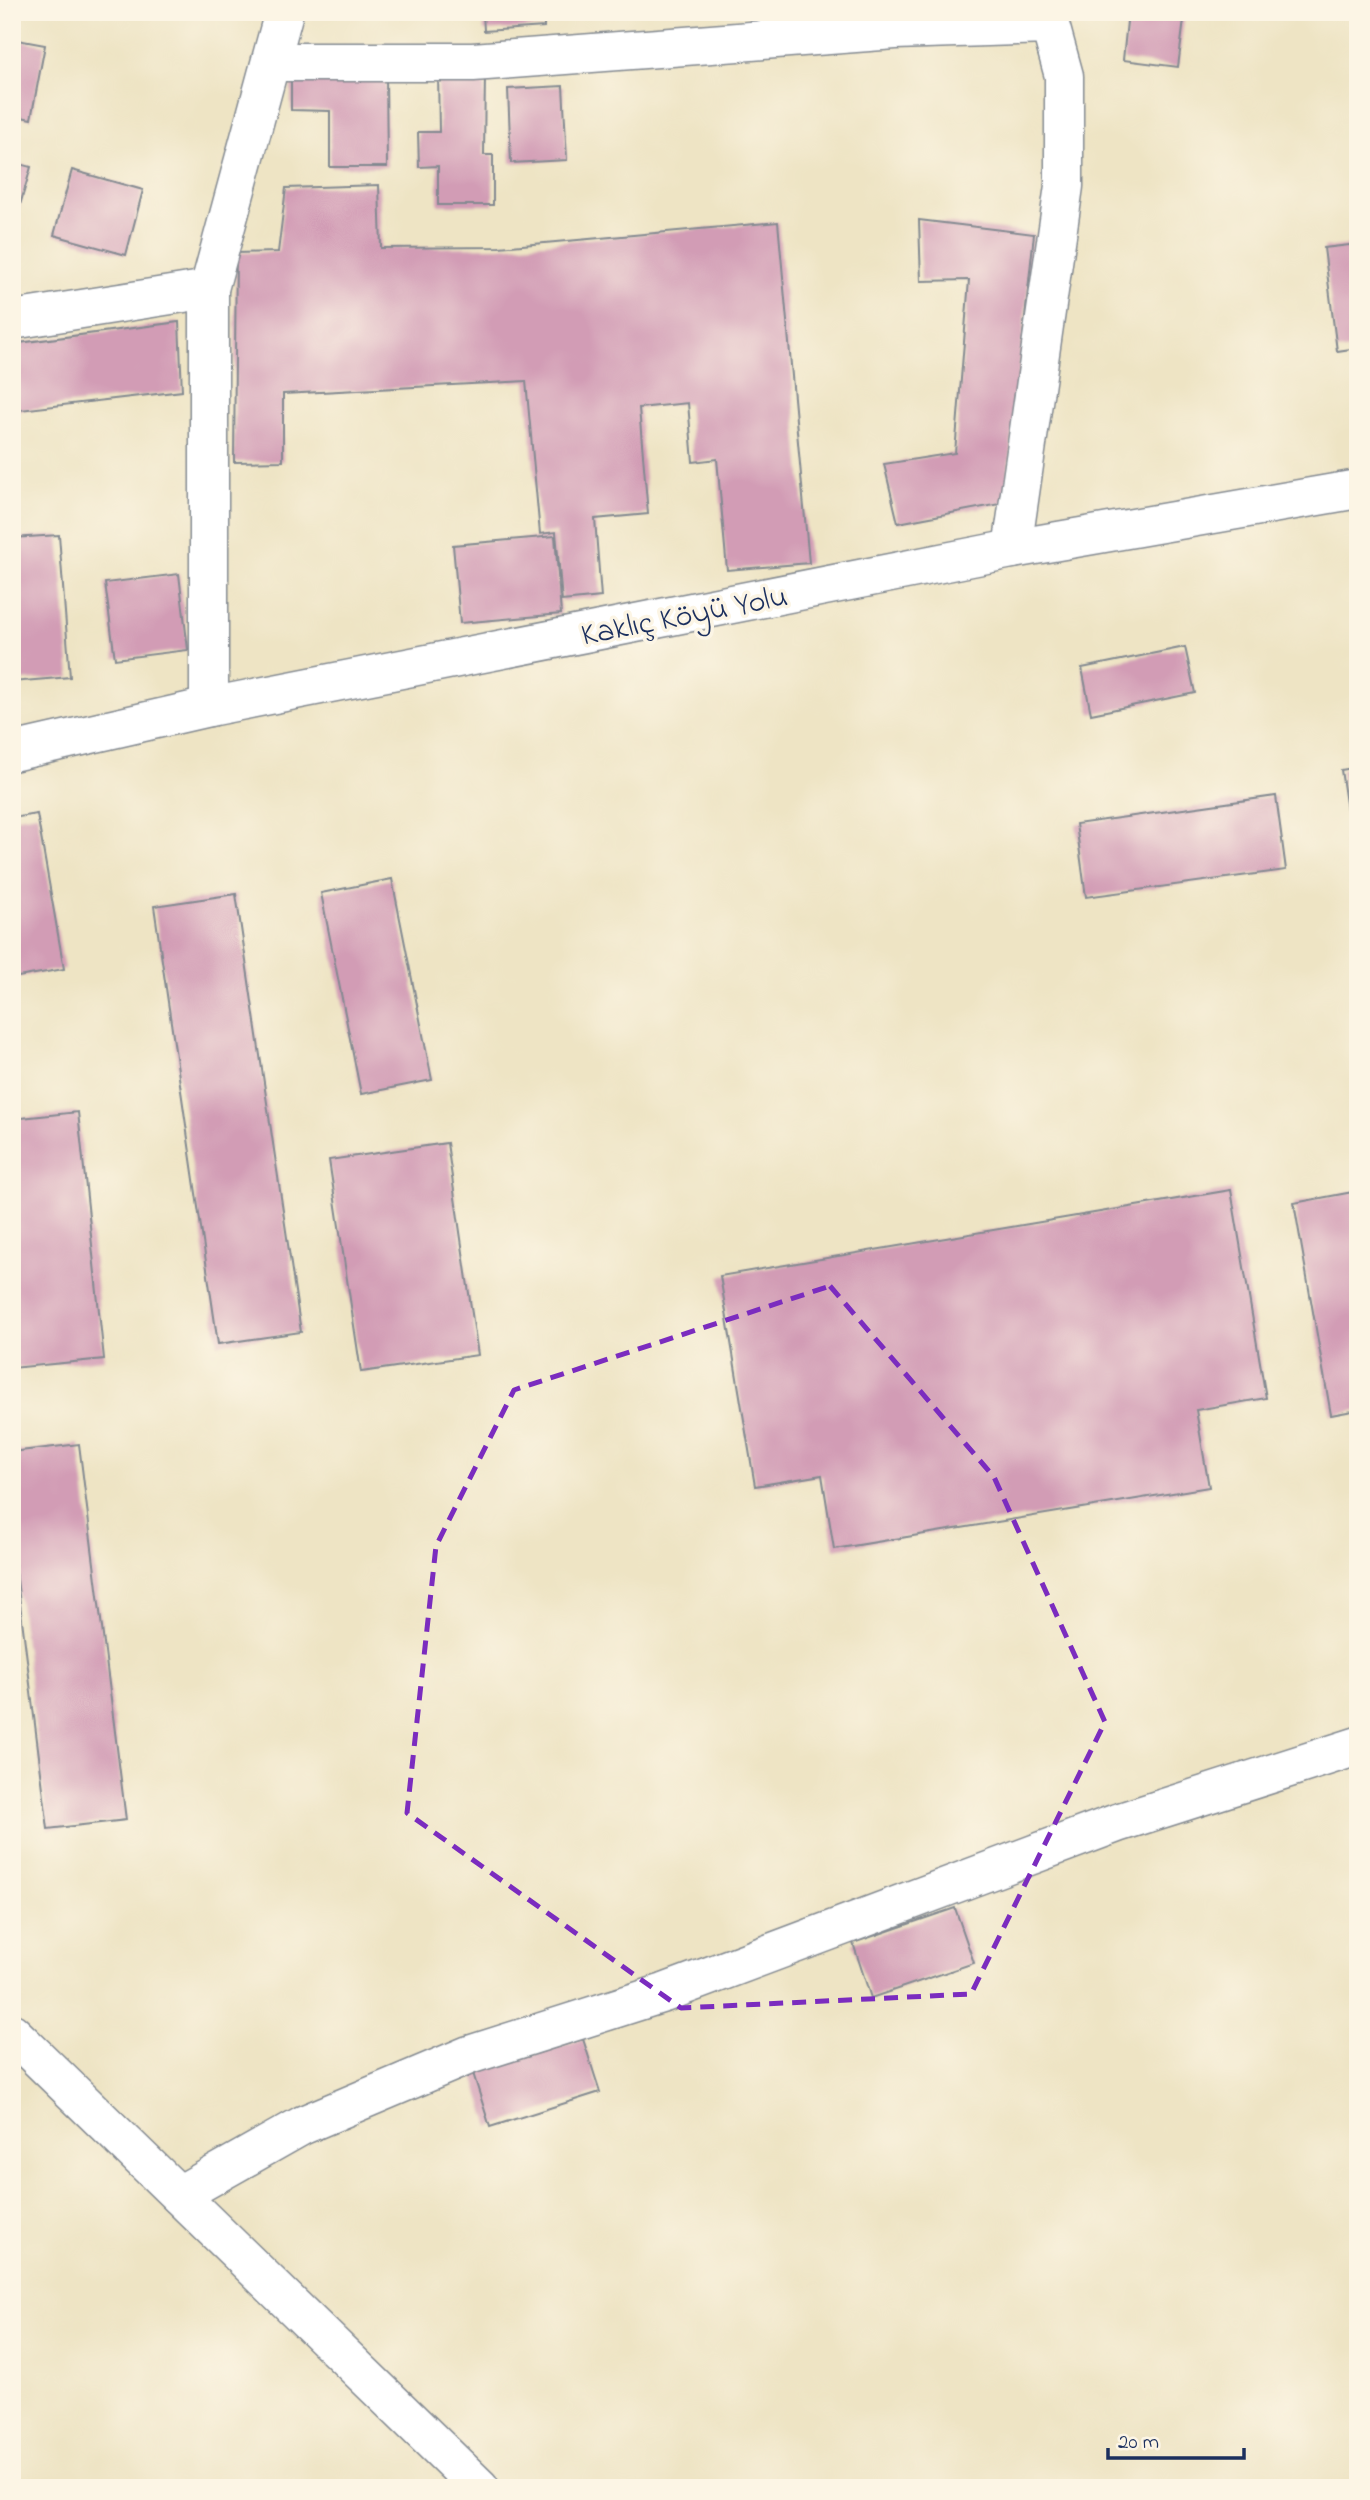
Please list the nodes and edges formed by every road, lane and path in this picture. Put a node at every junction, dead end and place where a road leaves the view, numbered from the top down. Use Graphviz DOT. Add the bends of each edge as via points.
graph roads {
  1 [pos="284,12"];
  2 [pos="894,21"];
  3 [pos="273,62"];
  4 [pos="209,289"];
  5 [pos="12,320"];
  6 [pos="1358,489"];
  7 [pos="1012,549"];
  8 [pos="209,707"];
  9 [pos="12,752"];
  10 [pos="1358,1746"];
  11 [pos="12,2033"];
  12 [pos="179,2195"];
  13 [pos="480,2488"];
  1 -- 3 [label="street"];
  2 -- 3 [label="street" via="473,62"];
  2 -- 7 [label="street" via="1051,25 1064,76 1063,186"];
  3 -- 4 [label="street"];
  4 -- 5 [label="street"];
  4 -- 8 [label="street"];
  6 -- 7 [label="street, Kaklıç Köyü Yolu"];
  7 -- 8 [label="street, Kaklıç Köyü Yolu"];
  8 -- 9 [label="street, Kaklıç Köyü Yolu"];
  10 -- 12 [label="street" via="1117,1823 664,1993 469,2054 303,2125"];
  11 -- 12 [label="street"];
  12 -- 13 [label="street"];
}
